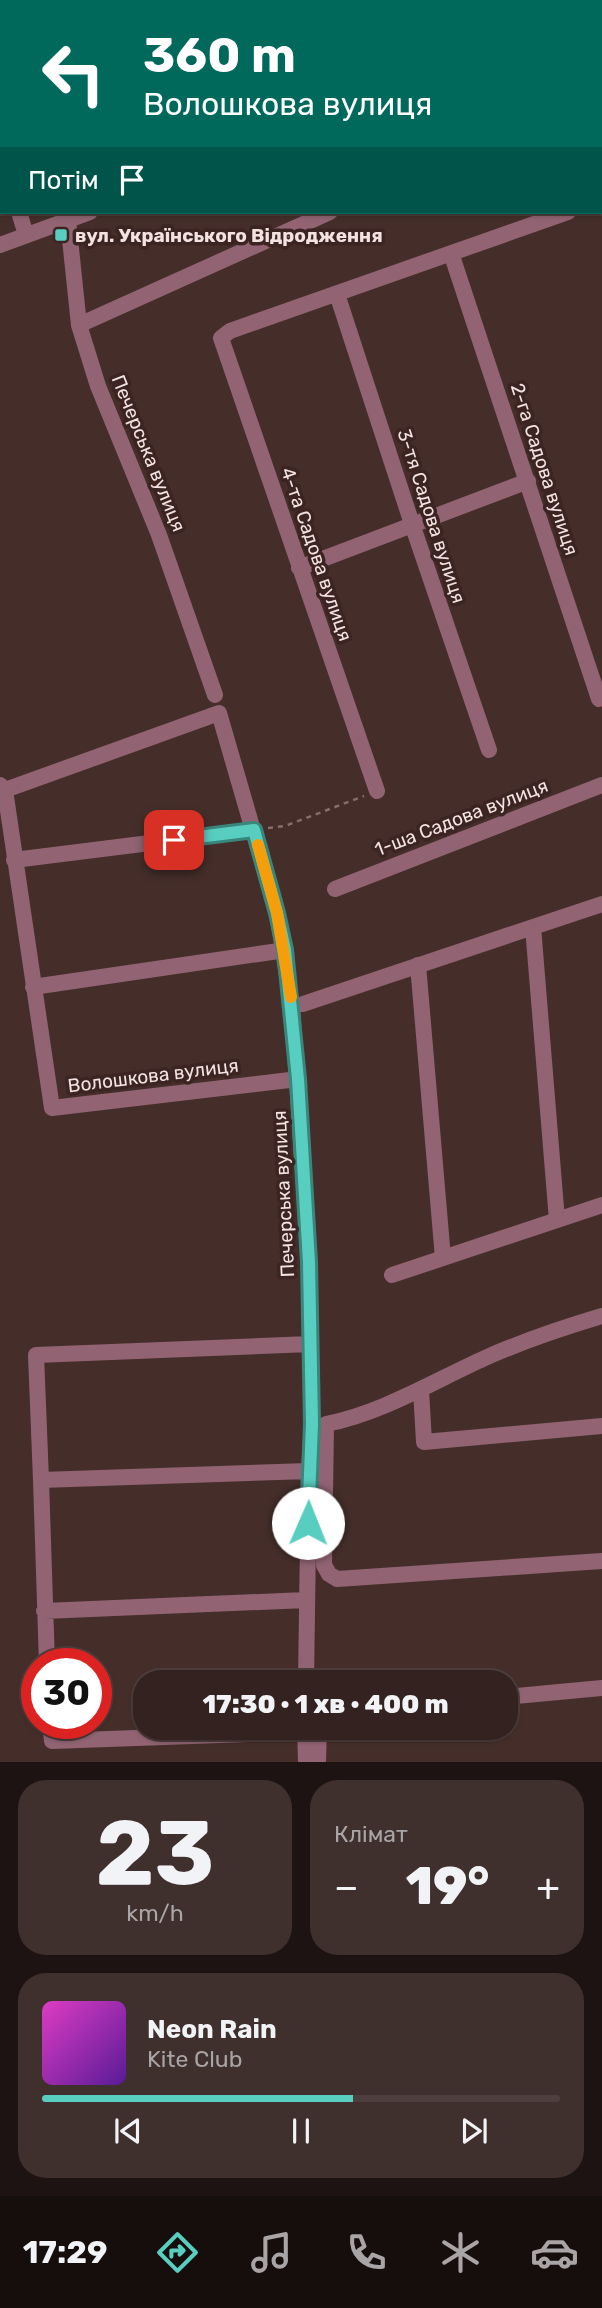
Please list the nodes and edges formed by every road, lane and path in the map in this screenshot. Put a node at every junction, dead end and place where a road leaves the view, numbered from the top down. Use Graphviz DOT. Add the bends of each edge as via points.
graph roads {
  1 [pos="20,214"];
  2 [pos="84,214"];
  3 [pos="326,214"];
  4 [pos="562,214"];
  5 [pos="68,220"];
  6 [pos="26,235"];
  7 [pos="0,245"];
  8 [pos="451,253"];
  9 [pos="337,293"];
  10 [pos="79,325"];
  11 [pos="527,481"];
  12 [pos="412,524"];
  13 [pos="299,568"];
  14 [pos="215,695"];
  15 [pos="600,699"];
  16 [pos="489,750"];
  17 [pos="602,785"];
  18 [pos="3,787"];
  19 [pos="377,791"];
  20 [pos="254,830"];
  21 [pos="14,860"];
  22 [pos="335,889"];
  23 [pos="602,904"];
  24 [pos="533,927"];
  25 [pos="285,950"];
  26 [pos="418,965"];
  27 [pos="33,987"];
  28 [pos="303,1004"];
  29 [pos="298,1079"];
  30 [pos="602,1205"];
  31 [pos="557,1220"];
  32 [pos="443,1258"];
  33 [pos="392,1275"];
  34 [pos="602,1316"];
  35 [pos="310,1344"];
  36 [pos="421,1390"];
  37 [pos="602,1426"];
  38 [pos="309,1471"];
  39 [pos="41,1480"];
  40 [pos="602,1561"];
  41 [pos="306,1601"];
  42 [pos="44,1611"];
  43 [pos="46,1648"];
  44 [pos="306,1670"];
  45 [pos="602,1688"];
  46 [pos="518,1696"];
  47 [pos="133,1737"];
  48 [pos="112,1738"];
  49 [pos="51,1739"];
  50 [pos="94,1739"];
  51 [pos="309,1740"];
  52 [pos="313,1740"];
  53 [pos="306,1762"];
  54 [pos="318,1762"];
  1 -- 6 [label="street"];
  2 -- 5 [label="street"];
  3 -- 10 [label="street"];
  4 -- 8 [label="street"];
  5 -- 6 [label="street"];
  5 -- 10 [label="street, Печерська вулиця"];
  6 -- 7 [label="street"];
  8 -- 9 [label="street"];
  8 -- 11 [label="street, 2-га Садова вулиця"];
  9 -- 12 [label="street, 3-тя Садова вулиця"];
  9 -- 13 [label="street, 4-та Садова вулиця" via="221,338"];
  10 -- 14 [label="street, Печерська вулиця"];
  11 -- 12 [label="street"];
  11 -- 15 [label="street, 2-га Садова вулиця"];
  12 -- 13 [label="street"];
  12 -- 16 [label="street, 3-тя Садова вулиця"];
  13 -- 19 [label="street, 4-та Садова вулиця"];
  17 -- 22 [label="street, 1-ша Садова вулиця"];
  18 -- 20 [label="street, Печерська вулиця" via="219,713"];
  18 -- 21 [label="street, Волошкова вулиця"];
  19 -- 20 [label="path" via="285,826"];
  20 -- 21 [label="street"];
  20 -- 25 [label="street, Печерська вулиця"];
  21 -- 27 [label="street, Волошкова вулиця"];
  23 -- 24 [label="street"];
  24 -- 26 [label="street"];
  24 -- 31 [label="street"];
  25 -- 27 [label="street"];
  25 -- 29 [label="street, Печерська вулиця"];
  26 -- 28 [label="street"];
  26 -- 32 [label="street"];
  27 -- 29 [label="street, Волошкова вулиця" via="52,1108"];
  29 -- 35 [label="street, Печерська вулиця"];
  30 -- 31 [label="street"];
  31 -- 32 [label="street"];
  32 -- 33 [label="street"];
  34 -- 36 [label="street" via="485,1358"];
  35 -- 38 [label="street, Печерська вулиця"];
  35 -- 39 [label="street" via="36,1354"];
  36 -- 37 [label="street" via="424,1442"];
  36 -- 40 [label="street" via="326,1424 324,1566 329,1574 337,1579"];
  38 -- 39 [label="street"];
  38 -- 41 [label="street, Печерська вулиця"];
  39 -- 42 [label="street"];
  41 -- 42 [label="street"];
  41 -- 44 [label="street, Печерська вулиця"];
  42 -- 43 [label="street"];
  45 -- 46 [label="street"];
  47 -- 48 [label="street"];
  49 -- 50 [label="street"];
  51 -- 53 [label="street"];
  52 -- 54 [label="street"];
}
